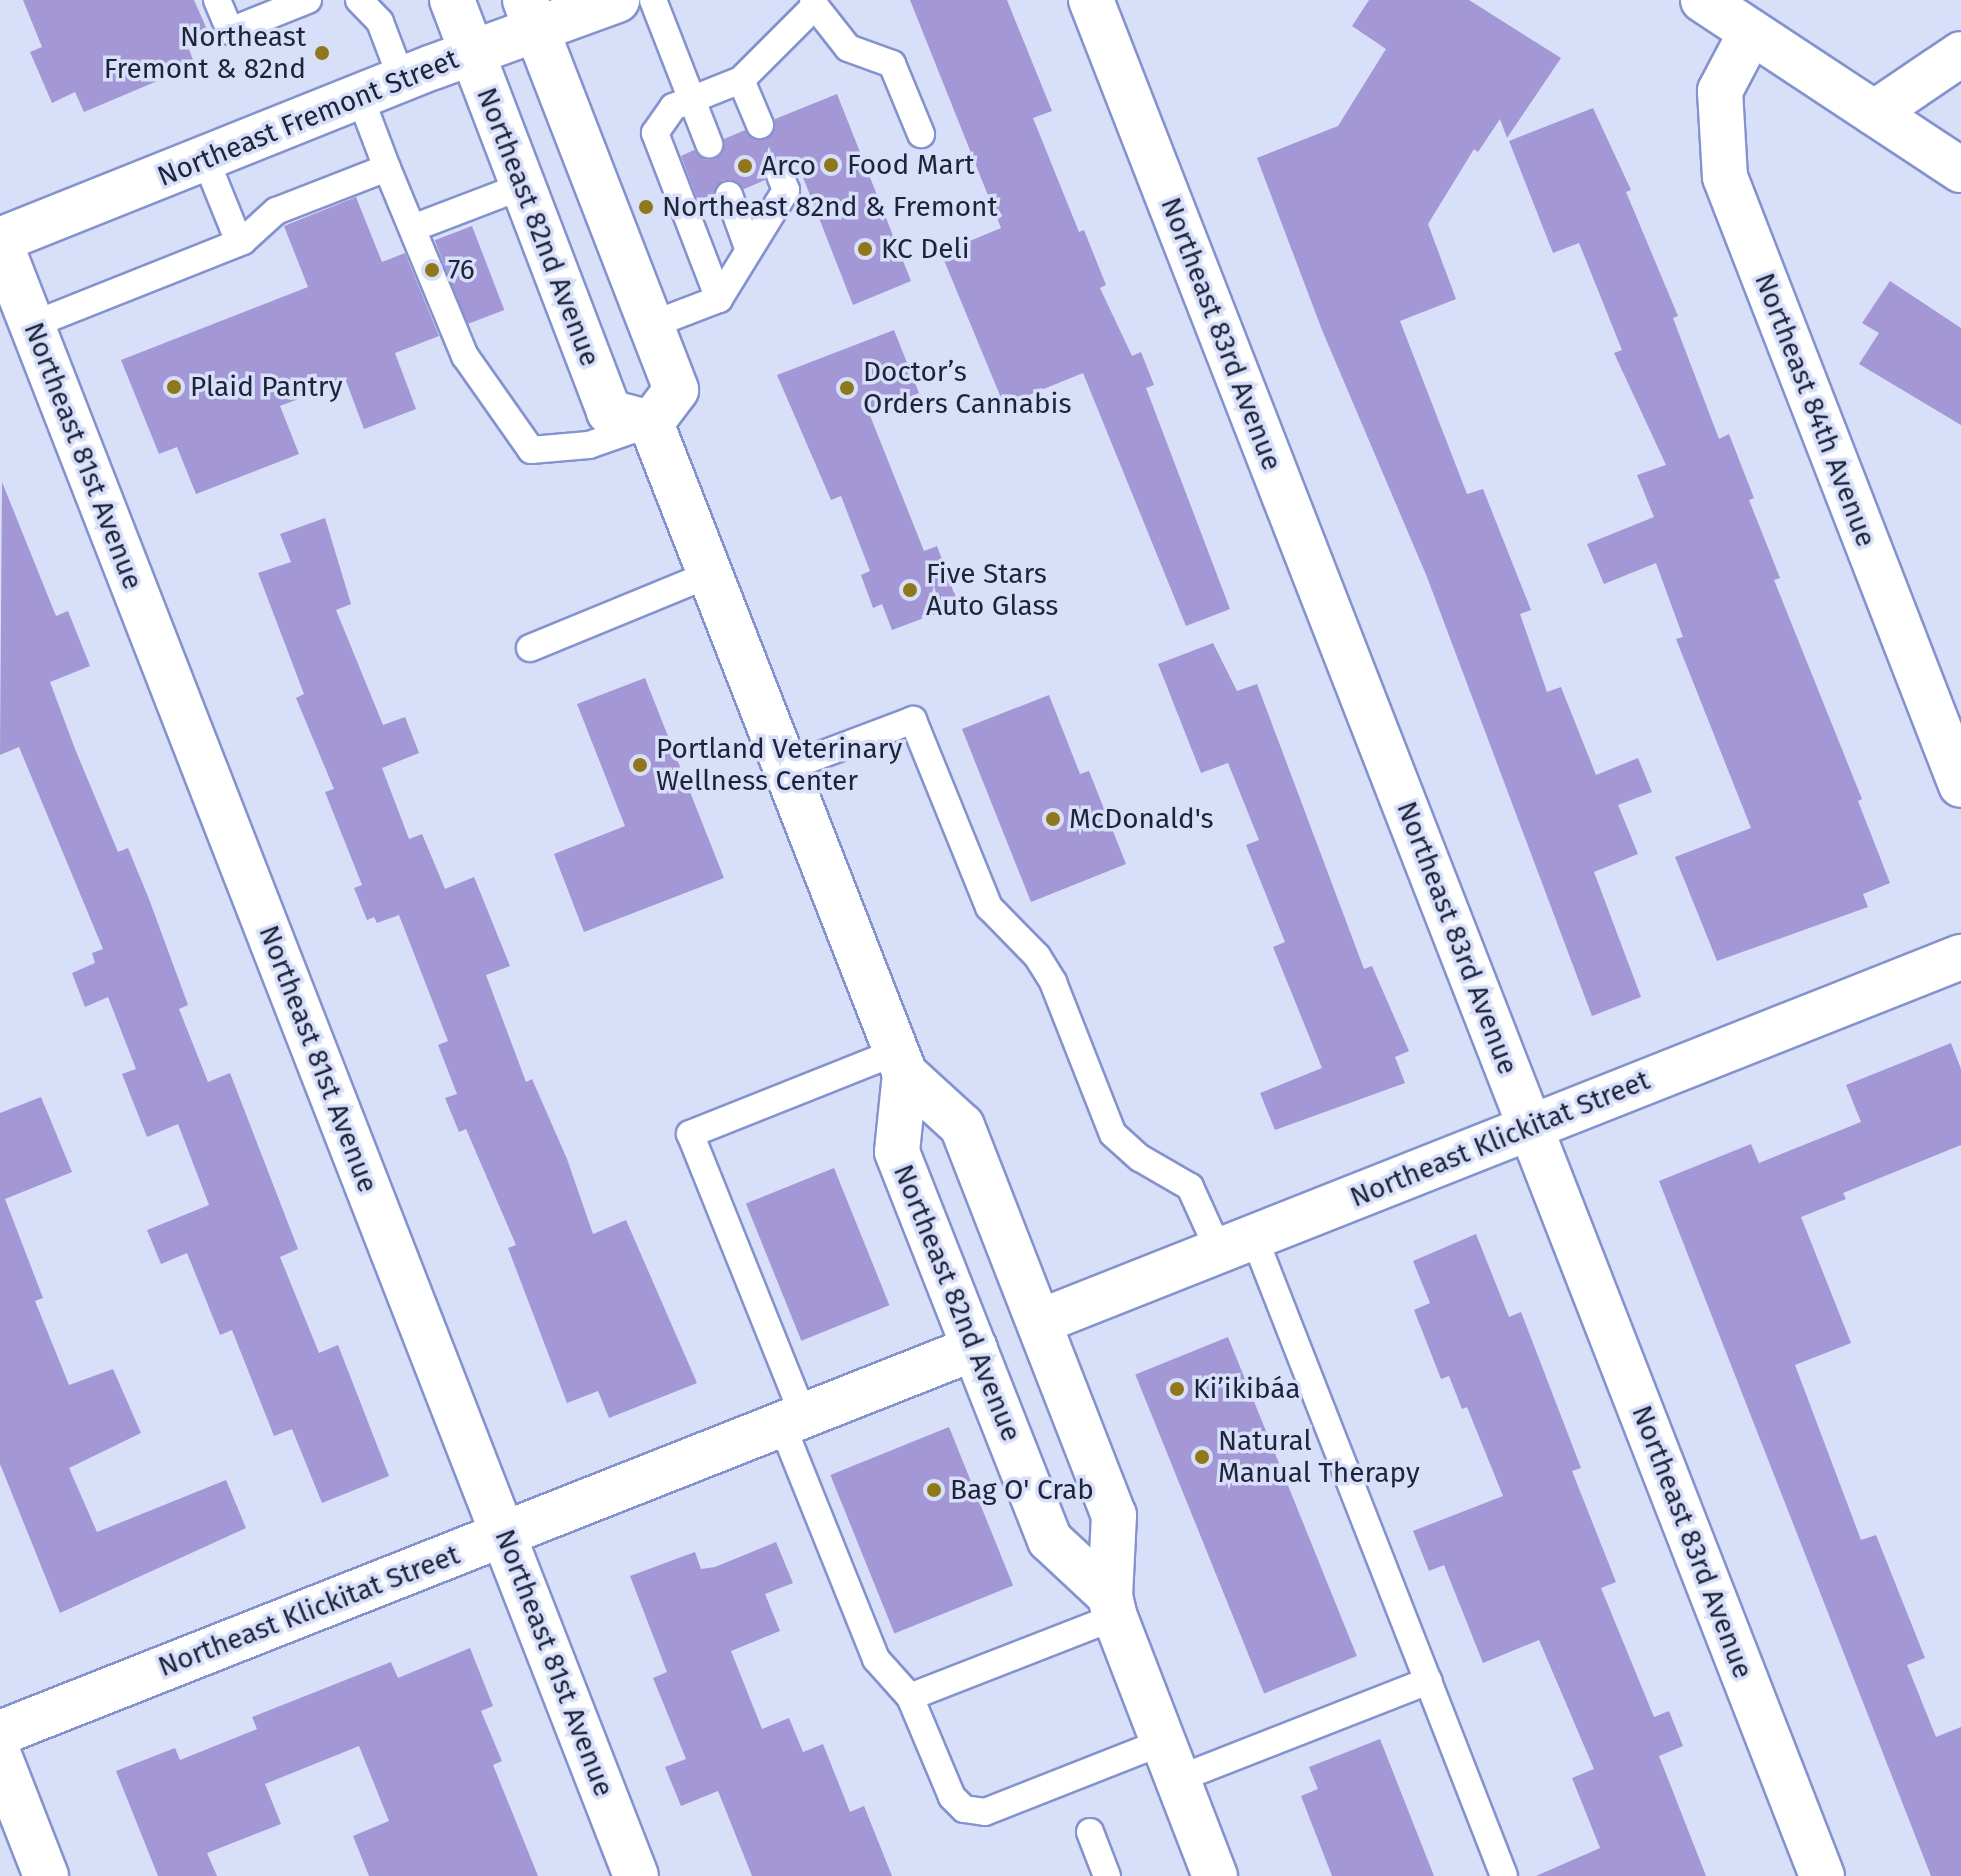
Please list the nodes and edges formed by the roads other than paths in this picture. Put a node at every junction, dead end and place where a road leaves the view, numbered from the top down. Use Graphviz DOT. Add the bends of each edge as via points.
graph roads {
  1 [pos="217,0"];
  2 [pos="308,0"];
  3 [pos="359,0"];
  4 [pos="452,0"];
  5 [pos="617,0"];
  6 [pos="653,0"];
  7 [pos="1091,0"];
  8 [pos="1703,0"];
  9 [pos="814,3"];
  10 [pos="531,15"];
  11 [pos="1751,32"];
  12 [pos="472,53"];
  13 [pos="1961,54"];
  14 [pos="402,80"];
  15 [pos="741,80"];
  16 [pos="360,97"];
  17 [pos="692,99"];
  18 [pos="1874,113"];
  19 [pos="760,125"];
  20 [pos="921,134"];
  21 [pos="709,144"];
  22 [pos="205,158"];
  23 [pos="387,168"];
  24 [pos="1961,170"];
  25 [pos="780,175"];
  26 [pos="523,186"];
  27 [pos="729,195"];
  28 [pos="413,228"];
  29 [pos="0,242"];
  30 [pos="239,242"];
  31 [pos="748,248"];
  32 [pos="719,299"];
  33 [pos="32,325"];
  34 [pos="651,325"];
  35 [pos="651,423"];
  36 [pos="710,574"];
  37 [pos="530,648"];
  38 [pos="786,768"];
  39 [pos="1961,785"];
  40 [pos="1961,957"];
  41 [pos="900,1063"];
  42 [pos="1530,1127"];
  43 [pos="1237,1244"];
  44 [pos="1039,1322"];
  45 [pos="975,1348"];
  46 [pos="793,1421"];
  47 [pos="504,1534"];
  48 [pos="1112,1607"];
  49 [pos="1428,1681"];
  50 [pos="910,1697"];
  51 [pos="0,1733"];
  52 [pos="0,1758"];
  53 [pos="1170,1760"];
  54 [pos="1090,1832"];
  55 [pos="46,1876"];
  56 [pos="636,1876"];
  57 [pos="1107,1876"];
  58 [pos="1215,1876"];
  59 [pos="1504,1876"];
  60 [pos="1822,1876"];
  1 -- 2 [label="lane" via="230,31"];
  3 -- 14 [label="lane" via="380,22"];
  4 -- 12 [label="street, Northeast 82nd Avenue"];
  5 -- 10 [label="street, Northeast Fremont Street"];
  6 -- 17 [label="lane"];
  7 -- 42 [label="street, Northeast 83rd Avenue"];
  8 -- 11 [label="street"];
  9 -- 15 [label="lane"];
  9 -- 20 [label="lane" via="848,48 892,64"];
  10 -- 12 [label="street, Northeast Fremont Street"];
  10 -- 34 [label="street"];
  11 -- 18 [label="street"];
  11 -- 39 [label="street, Northeast 84th Avenue" via="1720,91 1725,177"];
  12 -- 14 [label="street, Northeast Fremont Street"];
  12 -- 26 [label="street, Northeast 82nd Avenue"];
  13 -- 18 [label="street"];
  14 -- 16 [label="street, Northeast Fremont Street"];
  15 -- 17 [label="lane"];
  15 -- 19 [label="lane"];
  16 -- 22 [label="street, Northeast Fremont Street"];
  16 -- 23 [label="lane"];
  17 -- 21 [label="lane"];
  17 -- 32 [label="lane" via="673,107 655,133"];
  18 -- 24 [label="street"];
  22 -- 29 [label="street, Northeast Fremont Street"];
  22 -- 30 [label="lane"];
  23 -- 28 [label="lane"];
  23 -- 30 [label="lane" via="276,211"];
  25 -- 31 [label="lane" via="786,190"];
  26 -- 28 [label="lane"];
  26 -- 35 [label="street, Northeast 82nd Avenue" via="609,412"];
  27 -- 31 [label="lane"];
  28 -- 35 [label="lane" via="465,356 531,450 589,445"];
  29 -- 33 [label="street, Northeast 81st Avenue"];
  30 -- 33 [label="lane"];
  31 -- 32 [label="lane"];
  32 -- 34 [label="lane"];
  33 -- 47 [label="street, Northeast 81st Avenue"];
  34 -- 35 [label="street" via="676,390"];
  35 -- 36 [label="street, Northeast 82nd Avenue"];
  36 -- 37 [label="lane"];
  36 -- 38 [label="street, Northeast 82nd Avenue"];
  38 -- 41 [label="street, Northeast 82nd Avenue"];
  38 -- 43 [label="lane" via="913,720 989,907 1037,956 1053,982 1113,1134 1140,1158 1190,1187"];
  40 -- 42 [label="street, Northeast Klickitat Street"];
  41 -- 44 [label="street, Northeast 82nd Avenue" via="962,1126"];
  41 -- 45 [label="street, Northeast 82nd Avenue" via="897,1152"];
  41 -- 46 [label="lane" via="690,1134"];
  42 -- 43 [label="street, Northeast Klickitat Street"];
  42 -- 60 [label="street, Northeast 83rd Avenue"];
  43 -- 44 [label="street, Northeast Klickitat Street"];
  43 -- 49 [label="lane"];
  44 -- 48 [label="street, Northeast 82nd Avenue" via="1114,1515"];
  45 -- 46 [label="street, Northeast Klickitat Street"];
  45 -- 48 [label="street, Northeast 82nd Avenue" via="1050,1540"];
  46 -- 47 [label="street, Northeast Klickitat Street"];
  46 -- 50 [label="lane" via="876,1659"];
  47 -- 51 [label="street, Northeast Klickitat Street"];
  47 -- 56 [label="street, Northeast 81st Avenue"];
  48 -- 50 [label="lane"];
  48 -- 53 [label="street, Northeast 82nd Avenue"];
  49 -- 53 [label="lane"];
  49 -- 59 [label="lane"];
  50 -- 53 [label="lane" via="952,1797 964,1809 985,1812"];
  52 -- 55 [label="street"];
  53 -- 58 [label="street, Northeast 82nd Avenue"];
  54 -- 57 [label="lane"];
}
